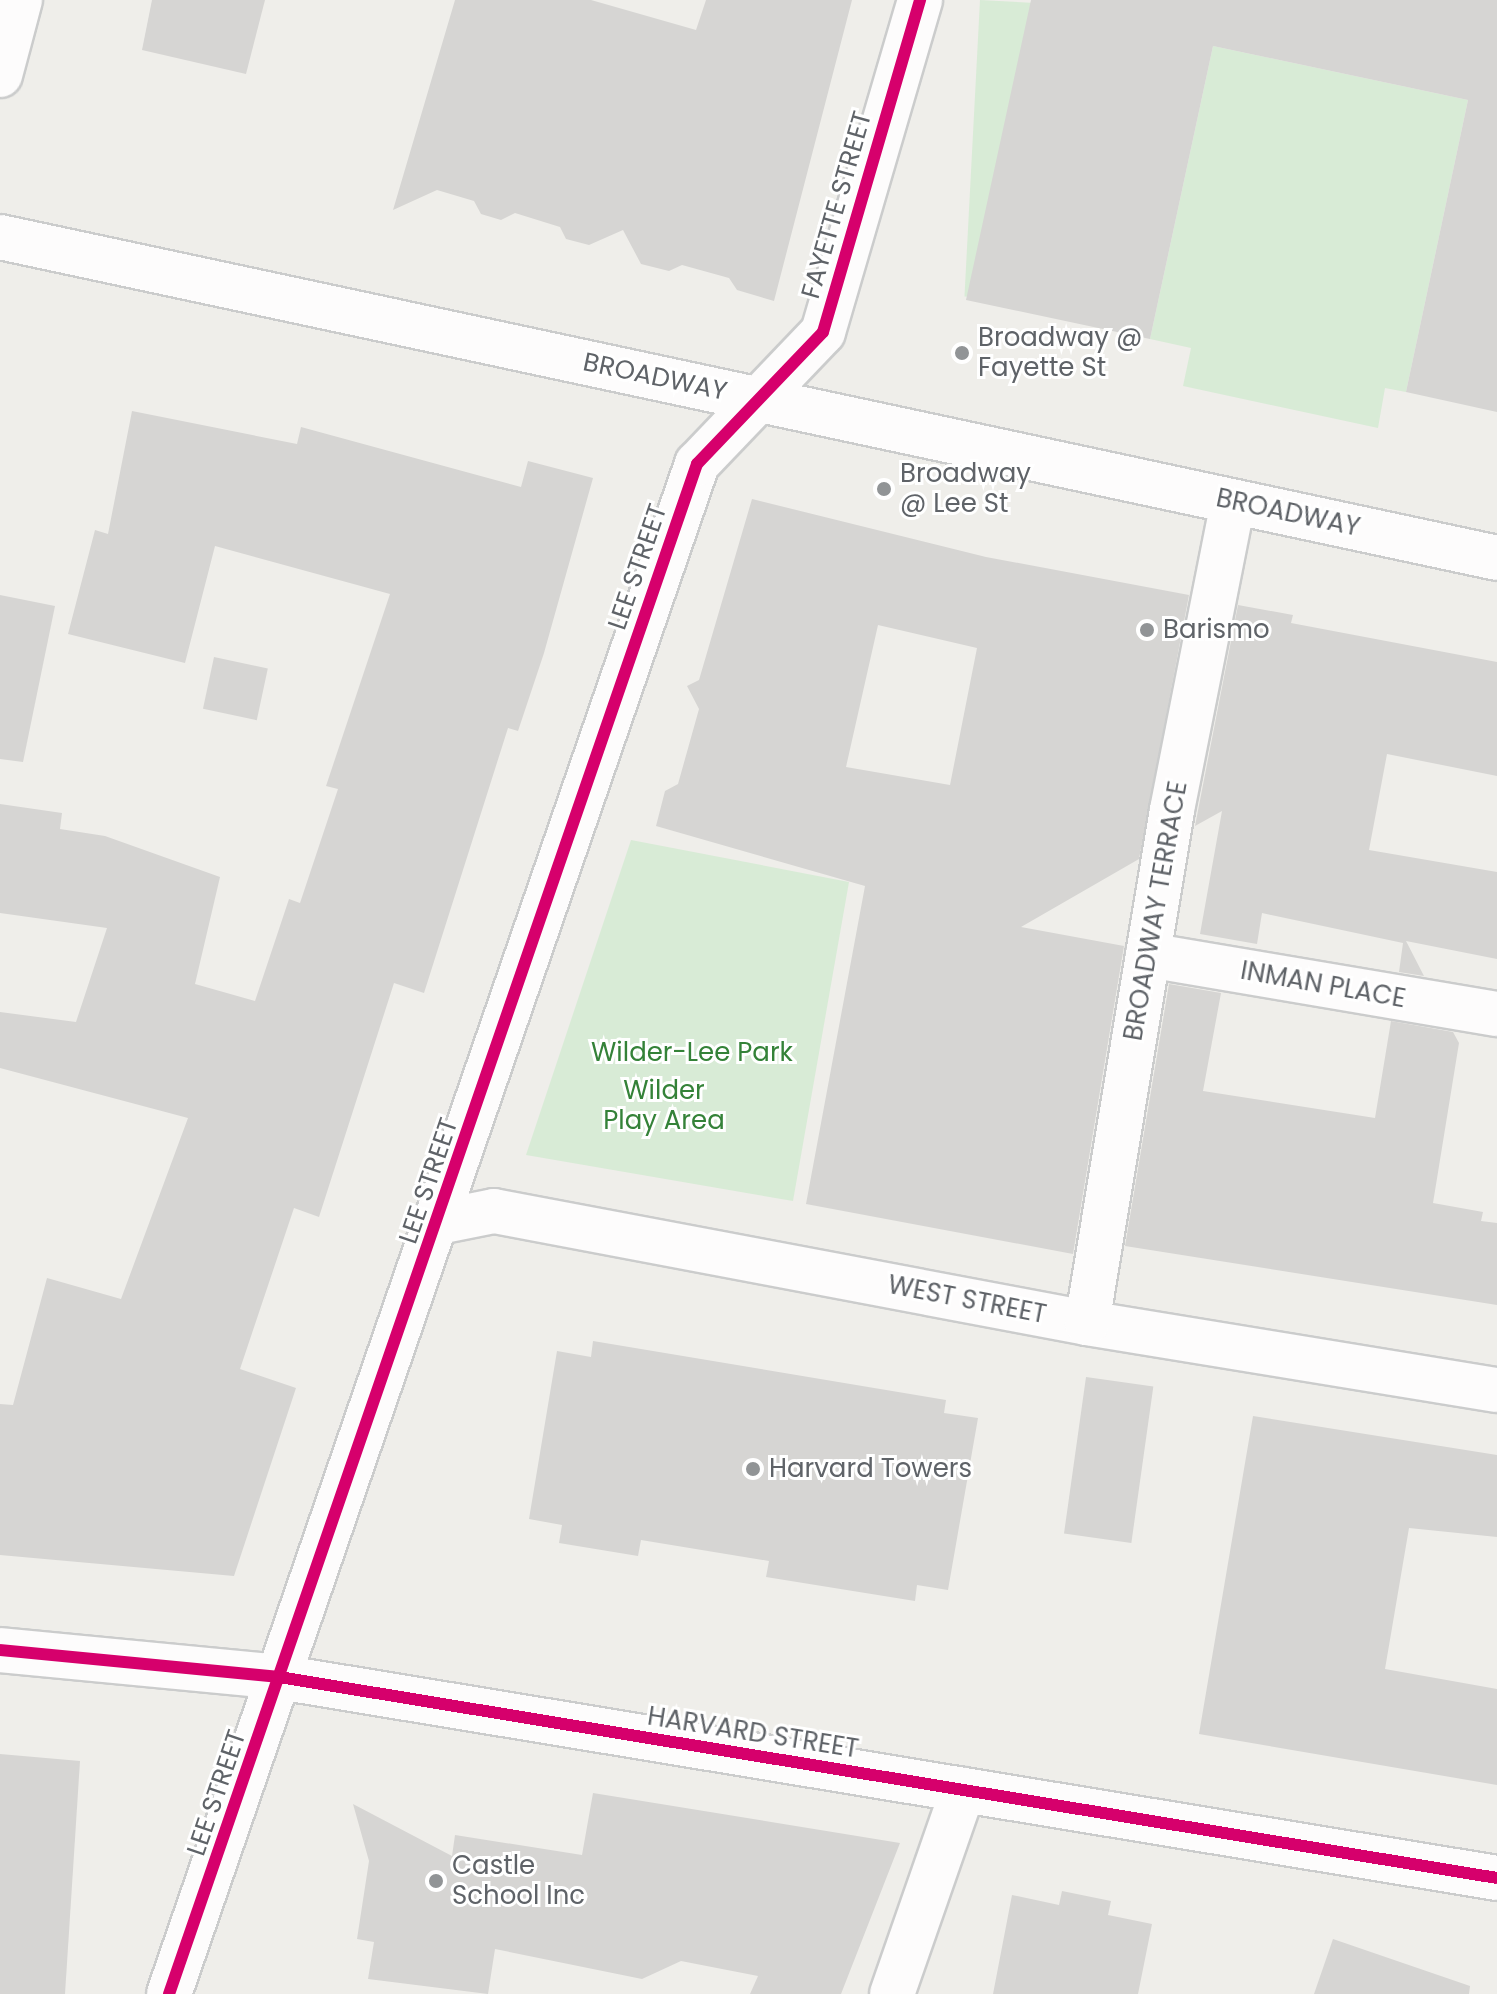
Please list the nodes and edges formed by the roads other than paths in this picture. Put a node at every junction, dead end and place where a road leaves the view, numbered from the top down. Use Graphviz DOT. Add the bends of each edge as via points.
graph roads {
  1 [pos="20,0"];
  2 [pos="920,0"];
  3 [pos="0,75"];
  4 [pos="0,237"];
  5 [pos="758,399"];
  6 [pos="1233,502"];
  7 [pos="1497,558"];
  8 [pos="1148,955"];
  9 [pos="1497,1014"];
  10 [pos="439,1222"];
  11 [pos="1087,1323"];
  12 [pos="1497,1390"];
  13 [pos="0,1650"];
  14 [pos="279,1677"];
  15 [pos="963,1790"];
  16 [pos="1497,1878"];
  17 [pos="169,1994"];
  18 [pos="892,1994"];
  1 -- 3 [label="street"];
  2 -- 5 [label="street, FAYETTE STREET" via="823,332"];
  4 -- 5 [label="street, BROADWAY"];
  5 -- 6 [label="street, BROADWAY"];
  5 -- 10 [label="street, LEE STREET" via="697,464"];
  6 -- 7 [label="street, BROADWAY"];
  6 -- 8 [label="street, BROADWAY TERRACE"];
  8 -- 9 [label="street, INMAN PLACE"];
  8 -- 11 [label="street, BROADWAY TERRACE"];
  10 -- 11 [label="street, WEST STREET" via="494,1211"];
  10 -- 14 [label="street, LEE STREET"];
  11 -- 12 [label="street, WEST STREET"];
  13 -- 14 [label="street, HARVARD STREET"];
  14 -- 15 [label="street, HARVARD STREET"];
  14 -- 17 [label="street, LEE STREET"];
  15 -- 16 [label="street, HARVARD STREET"];
  15 -- 18 [label="street"];
}
